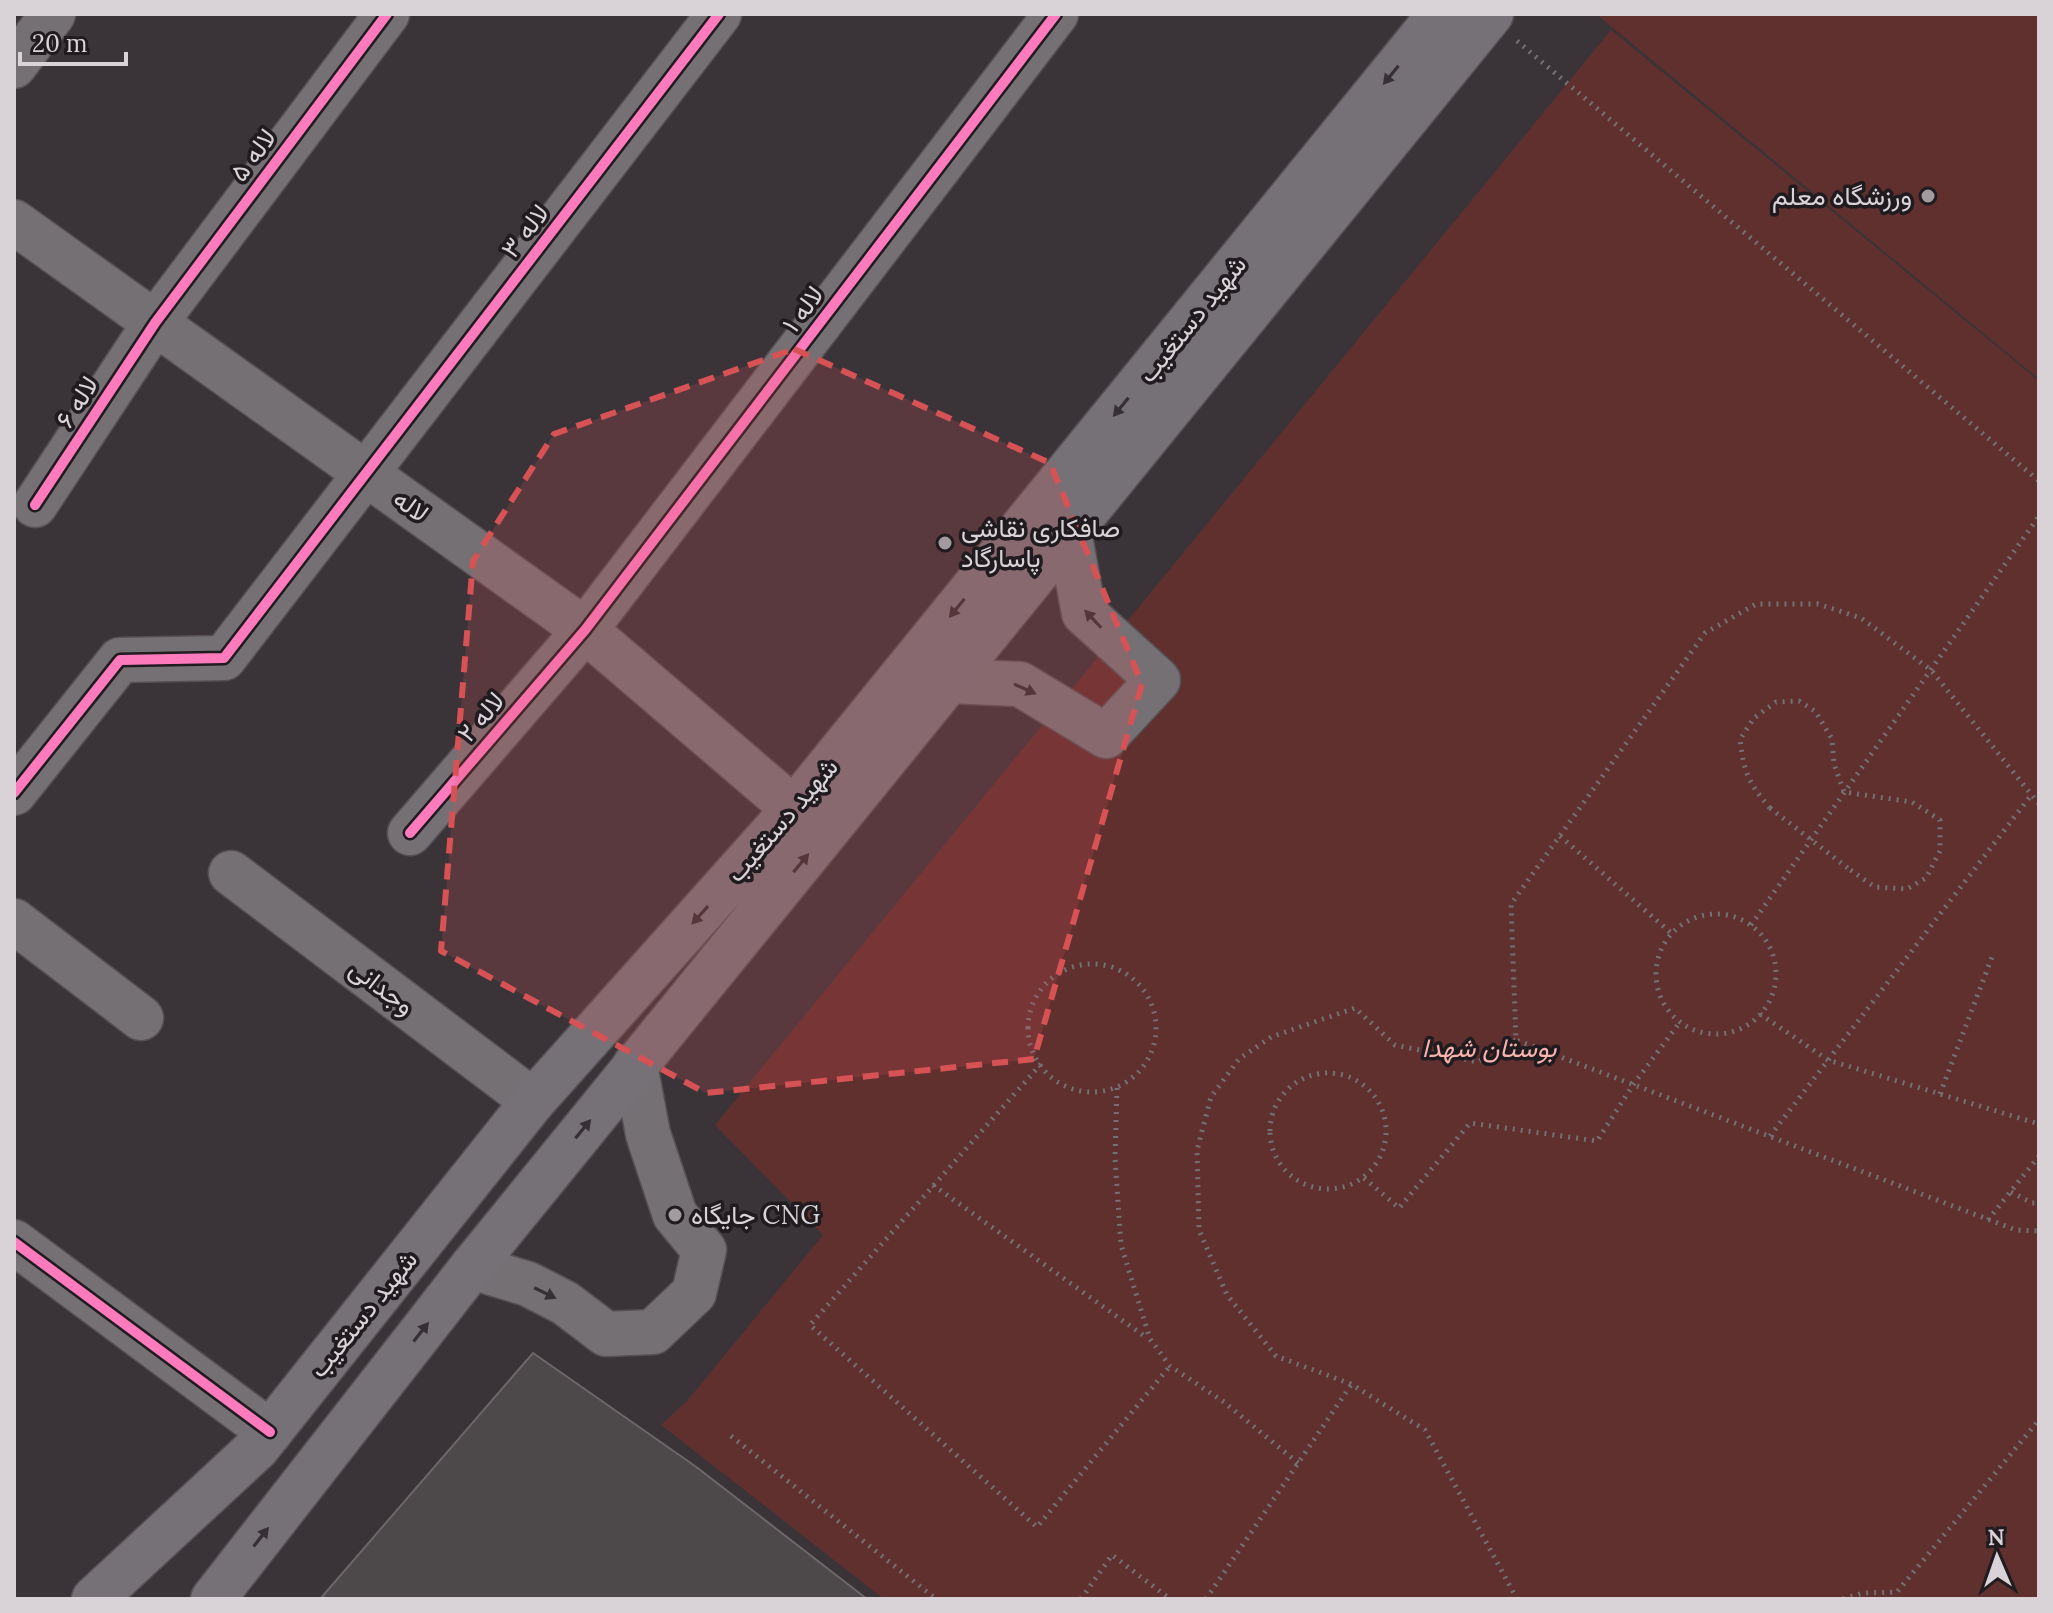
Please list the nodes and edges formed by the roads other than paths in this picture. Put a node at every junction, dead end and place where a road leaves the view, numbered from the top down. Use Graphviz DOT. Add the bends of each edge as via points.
graph roads {
  1 [pos="53,14"];
  2 [pos="387,14"];
  3 [pos="719,14"];
  4 [pos="1056,14"];
  5 [pos="1440,14"];
  6 [pos="1489,16"];
  7 [pos="14,66"];
  8 [pos="14,222"];
  9 [pos="155,323"];
  10 [pos="366,474"];
  11 [pos="35,505"];
  12 [pos="1069,532"];
  13 [pos="585,630"];
  14 [pos="949,681"];
  15 [pos="14,793"];
  16 [pos="794,809"];
  17 [pos="410,833"];
  18 [pos="231,873"];
  19 [pos="14,921"];
  20 [pos="141,1018"];
  21 [pos="635,1065"];
  22 [pos="533,1101"];
  23 [pos="14,1242"];
  24 [pos="472,1267"];
  25 [pos="270,1432"];
  26 [pos="94,1599"];
  27 [pos="213,1599"];
  1 -- 7 [label="street"];
  2 -- 9 [label="street, لاله ۵"];
  3 -- 10 [label="street, لاله ۳"];
  4 -- 13 [label="street, لاله ۱"];
  5 -- 16 [label="main road, شهید دستغیب, one-way"];
  6 -- 12 [label="main road, شهید دستغیب"];
  8 -- 9 [label="street, لاله"];
  9 -- 10 [label="street, لاله"];
  9 -- 11 [label="street, لاله ۶"];
  10 -- 13 [label="street, لاله"];
  10 -- 15 [label="street, لاله ۳" via="224,658 120,660"];
  12 -- 14 [label="main road, شهید دستغیب"];
  14 -- 12 [label="street, one-way" via="1020,684 1106,736 1158,680 1084,613"];
  13 -- 16 [label="street, لاله"];
  13 -- 17 [label="street, لاله ۲"];
  21 -- 14 [label="main road, شهید دستغیب, one-way"];
  16 -- 22 [label="main road, شهید دستغیب, one-way"];
  18 -- 22 [label="street, وجدانی"];
  19 -- 20 [label="street"];
  24 -- 21 [label="main road, شهید دستغیب, one-way"];
  24 -- 21 [label="street, one-way" via="553,1296 606,1334 653,1332 694,1293 704,1250 675,1215 648,1134"];
  22 -- 25 [label="main road, شهید دستغیب"];
  23 -- 25 [label="street"];
  27 -- 24 [label="main road, شهید دستغیب, one-way"];
  25 -- 26 [label="main road, شهید دستغیب"];
}
